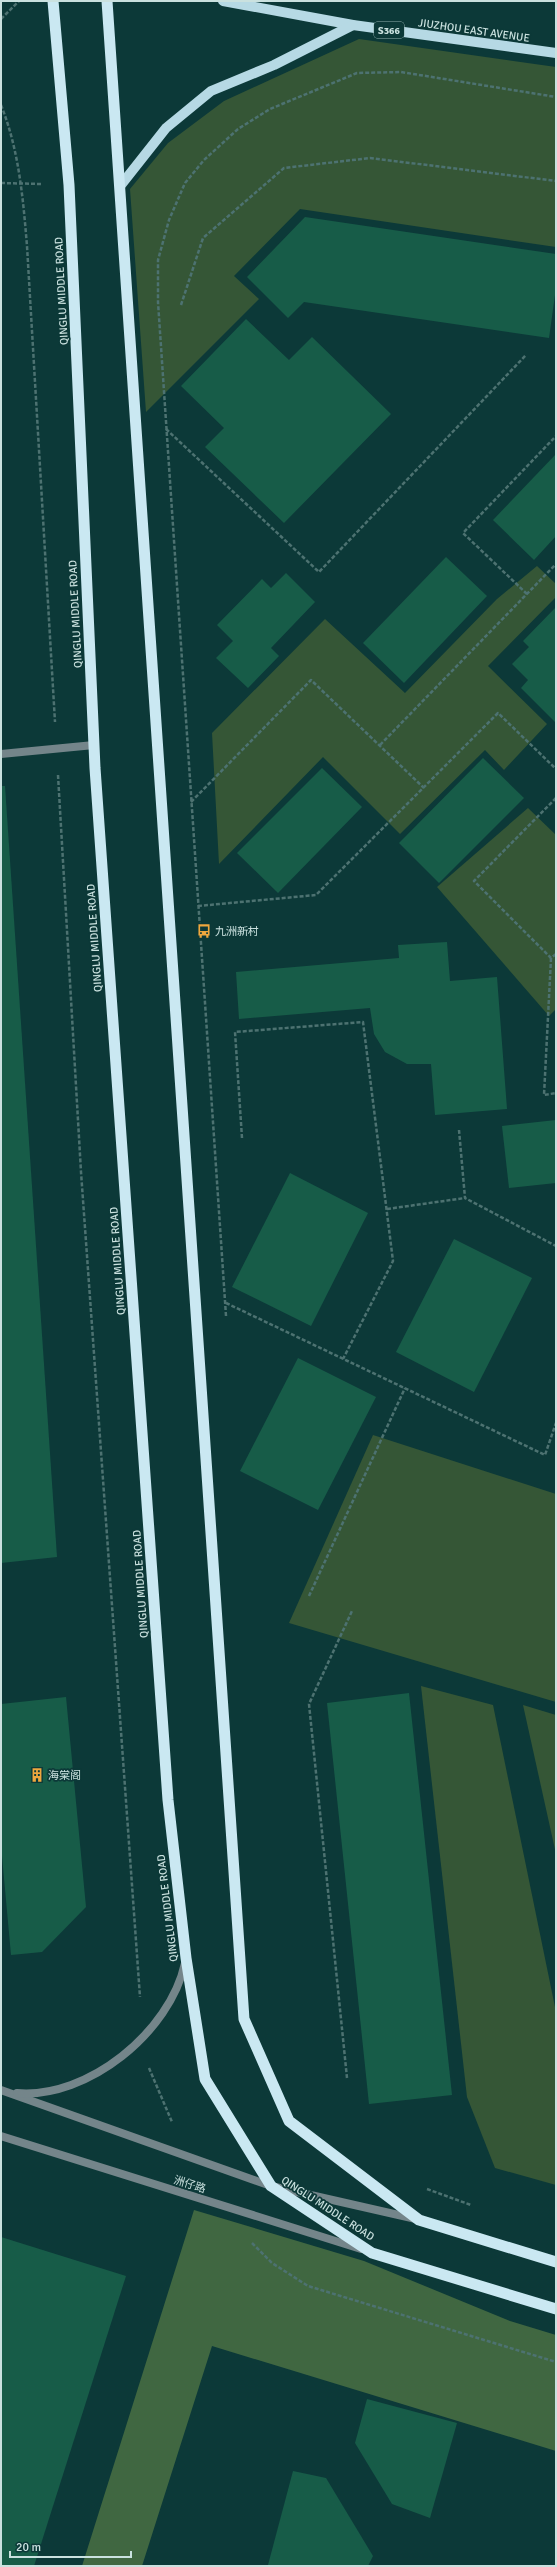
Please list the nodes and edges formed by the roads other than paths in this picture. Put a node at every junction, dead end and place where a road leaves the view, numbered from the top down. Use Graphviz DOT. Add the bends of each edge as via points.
graph roads {
  1 [pos="53,1"];
  2 [pos="108,1"];
  3 [pos="223,1"];
  4 [pos="353,25"];
  5 [pos="556,53"];
  6 [pos="121,185"];
  7 [pos="94,745"];
  8 [pos="1,754"];
  9 [pos="186,1958"];
  10 [pos="4,2091"];
  11 [pos="1,2136"];
  12 [pos="271,2186"];
  13 [pos="420,2220"];
  14 [pos="372,2252"];
  15 [pos="556,2262"];
  16 [pos="556,2309"];
  1 -- 7 [label="highway, QINGLU MIDDLE ROAD" via="69,184"];
  2 -- 6 [label="highway"];
  3 -- 4 [label="main road, JIUZHOU EAST AVENUE / S366"];
  4 -- 5 [label="main road, JIUZHOU EAST AVENUE / S366"];
  4 -- 6 [label="main road" via="274,65 211,91 166,128"];
  6 -- 13 [label="highway" via="244,2019 289,2121"];
  7 -- 8 [label="street"];
  7 -- 9 [label="highway, QINGLU MIDDLE ROAD" via="168,1800"];
  9 -- 10 [label="street" via="182,1978 161,2016 117,2061 55,2089 30,2093"];
  9 -- 12 [label="highway, QINGLU MIDDLE ROAD" via="205,2079"];
  10 -- 12 [label="street"];
  11 -- 14 [label="street, 洲仔路"];
  12 -- 13 [label="street"];
  12 -- 14 [label="highway, QINGLU MIDDLE ROAD"];
  13 -- 15 [label="highway"];
  14 -- 16 [label="highway, QINGLU MIDDLE ROAD"];
}
